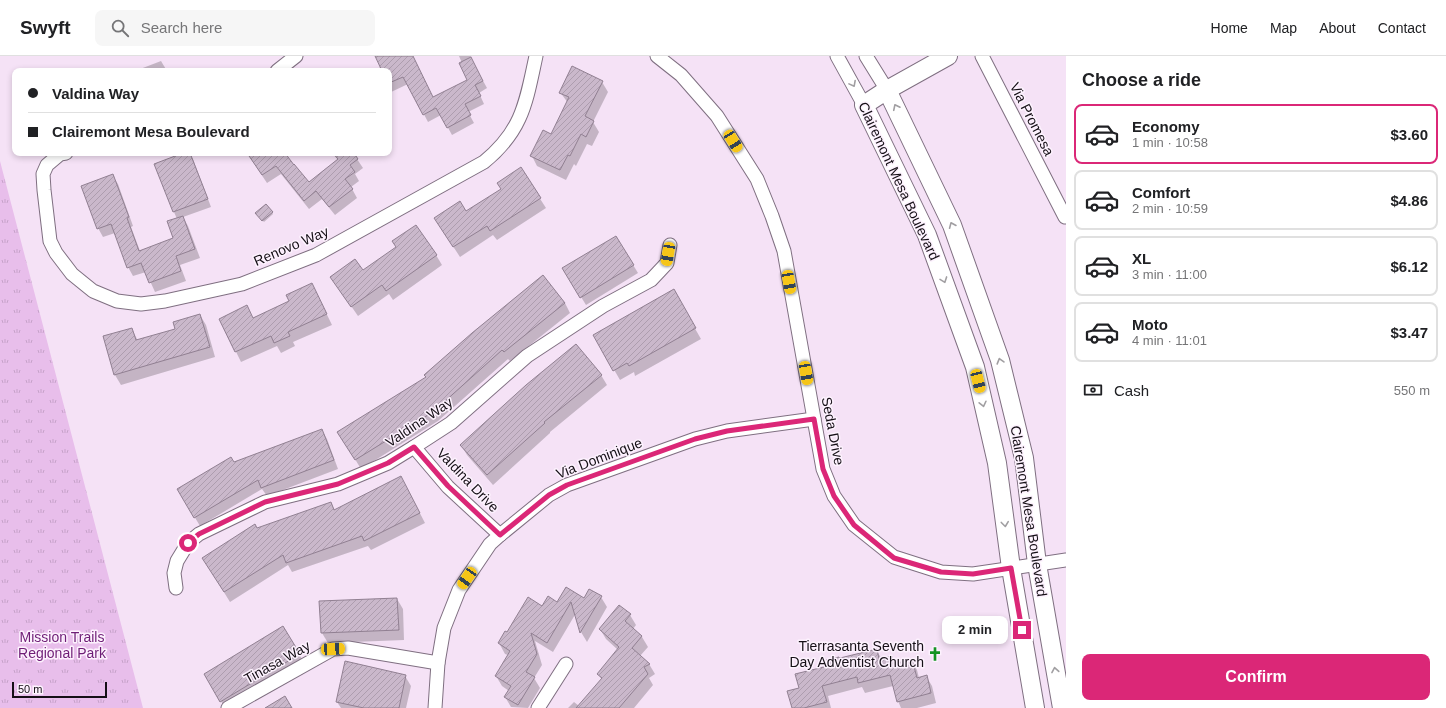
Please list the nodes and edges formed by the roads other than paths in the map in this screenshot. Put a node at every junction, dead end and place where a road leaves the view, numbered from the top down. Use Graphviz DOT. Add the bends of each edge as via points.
graph roads {
  1 [pos="296,56"];
  2 [pos="536,56"];
  3 [pos="657,56"];
  4 [pos="837,56"];
  5 [pos="866,56"];
  6 [pos="948,56"];
  7 [pos="982,56"];
  8 [pos="281,68"];
  9 [pos="886,90"];
  10 [pos="864,105"];
  11 [pos="58,156"];
  12 [pos="1065,217"];
  13 [pos="670,245"];
  14 [pos="814,419"];
  15 [pos="414,447"];
  16 [pos="500,535"];
  17 [pos="1066,560"];
  18 [pos="1037,564"];
  19 [pos="1011,568"];
  20 [pos="176,588"];
  21 [pos="438,663"];
  22 [pos="566,664"];
  23 [pos="228,708"];
  24 [pos="435,708"];
  25 [pos="538,708"];
  26 [pos="1035,708"];
  27 [pos="1062,708"];
  1 -- 8 [label="street"];
  2 -- 11 [label="street, Renovo Way" via="518,122 505,143 484,162 316,255 242,284 153,304 129,303 104,297 82,283 63,264 50,242 43,174 47,165"];
  3 -- 14 [label="street, Seda Drive" via="681,76 717,116 756,179 784,251"];
  4 -- 10 [label="street, Clairemont Mesa Boulevard, one-way"];
  5 -- 9 [label="street, Clairemont Mesa Boulevard"];
  6 -- 9 [label="street"];
  7 -- 12 [label="street, Via Promesa"];
  9 -- 10 [label="street"];
  18 -- 9 [label="street, Clairemont Mesa Boulevard, one-way" via="1024,458 1000,360 952,224"];
  10 -- 19 [label="street, Clairemont Mesa Boulevard, one-way" via="927,235 975,367 997,463"];
  13 -- 15 [label="street, Valdina Way" via="667,263 651,280 602,306 527,356 451,423"];
  14 -- 16 [label="street, Via Dominique" via="727,431 695,439 567,485 549,495"];
  14 -- 19 [label="street, Seda Drive" via="823,469 834,496 854,525 894,558 941,572 973,574"];
  15 -- 16 [label="street, Valdina Drive" via="448,486"];
  15 -- 20 [label="street, Valdina Way" via="388,463 338,484 265,502 199,534 188,543 178,561 174,574"];
  16 -- 21 [label="street, Via Dominique" via="490,544 459,590 444,628"];
  17 -- 18 [label="street, Seda Drive"];
  18 -- 19 [label="street, Seda Drive"];
  27 -- 18 [label="street, Clairemont Mesa Boulevard, one-way"];
  19 -- 26 [label="street, Clairemont Mesa Boulevard"];
  21 -- 23 [label="street, Tinasa Way" via="348,648 333,649"];
  21 -- 24 [label="street, Via Dominique"];
  22 -- 25 [label="street"];
}
